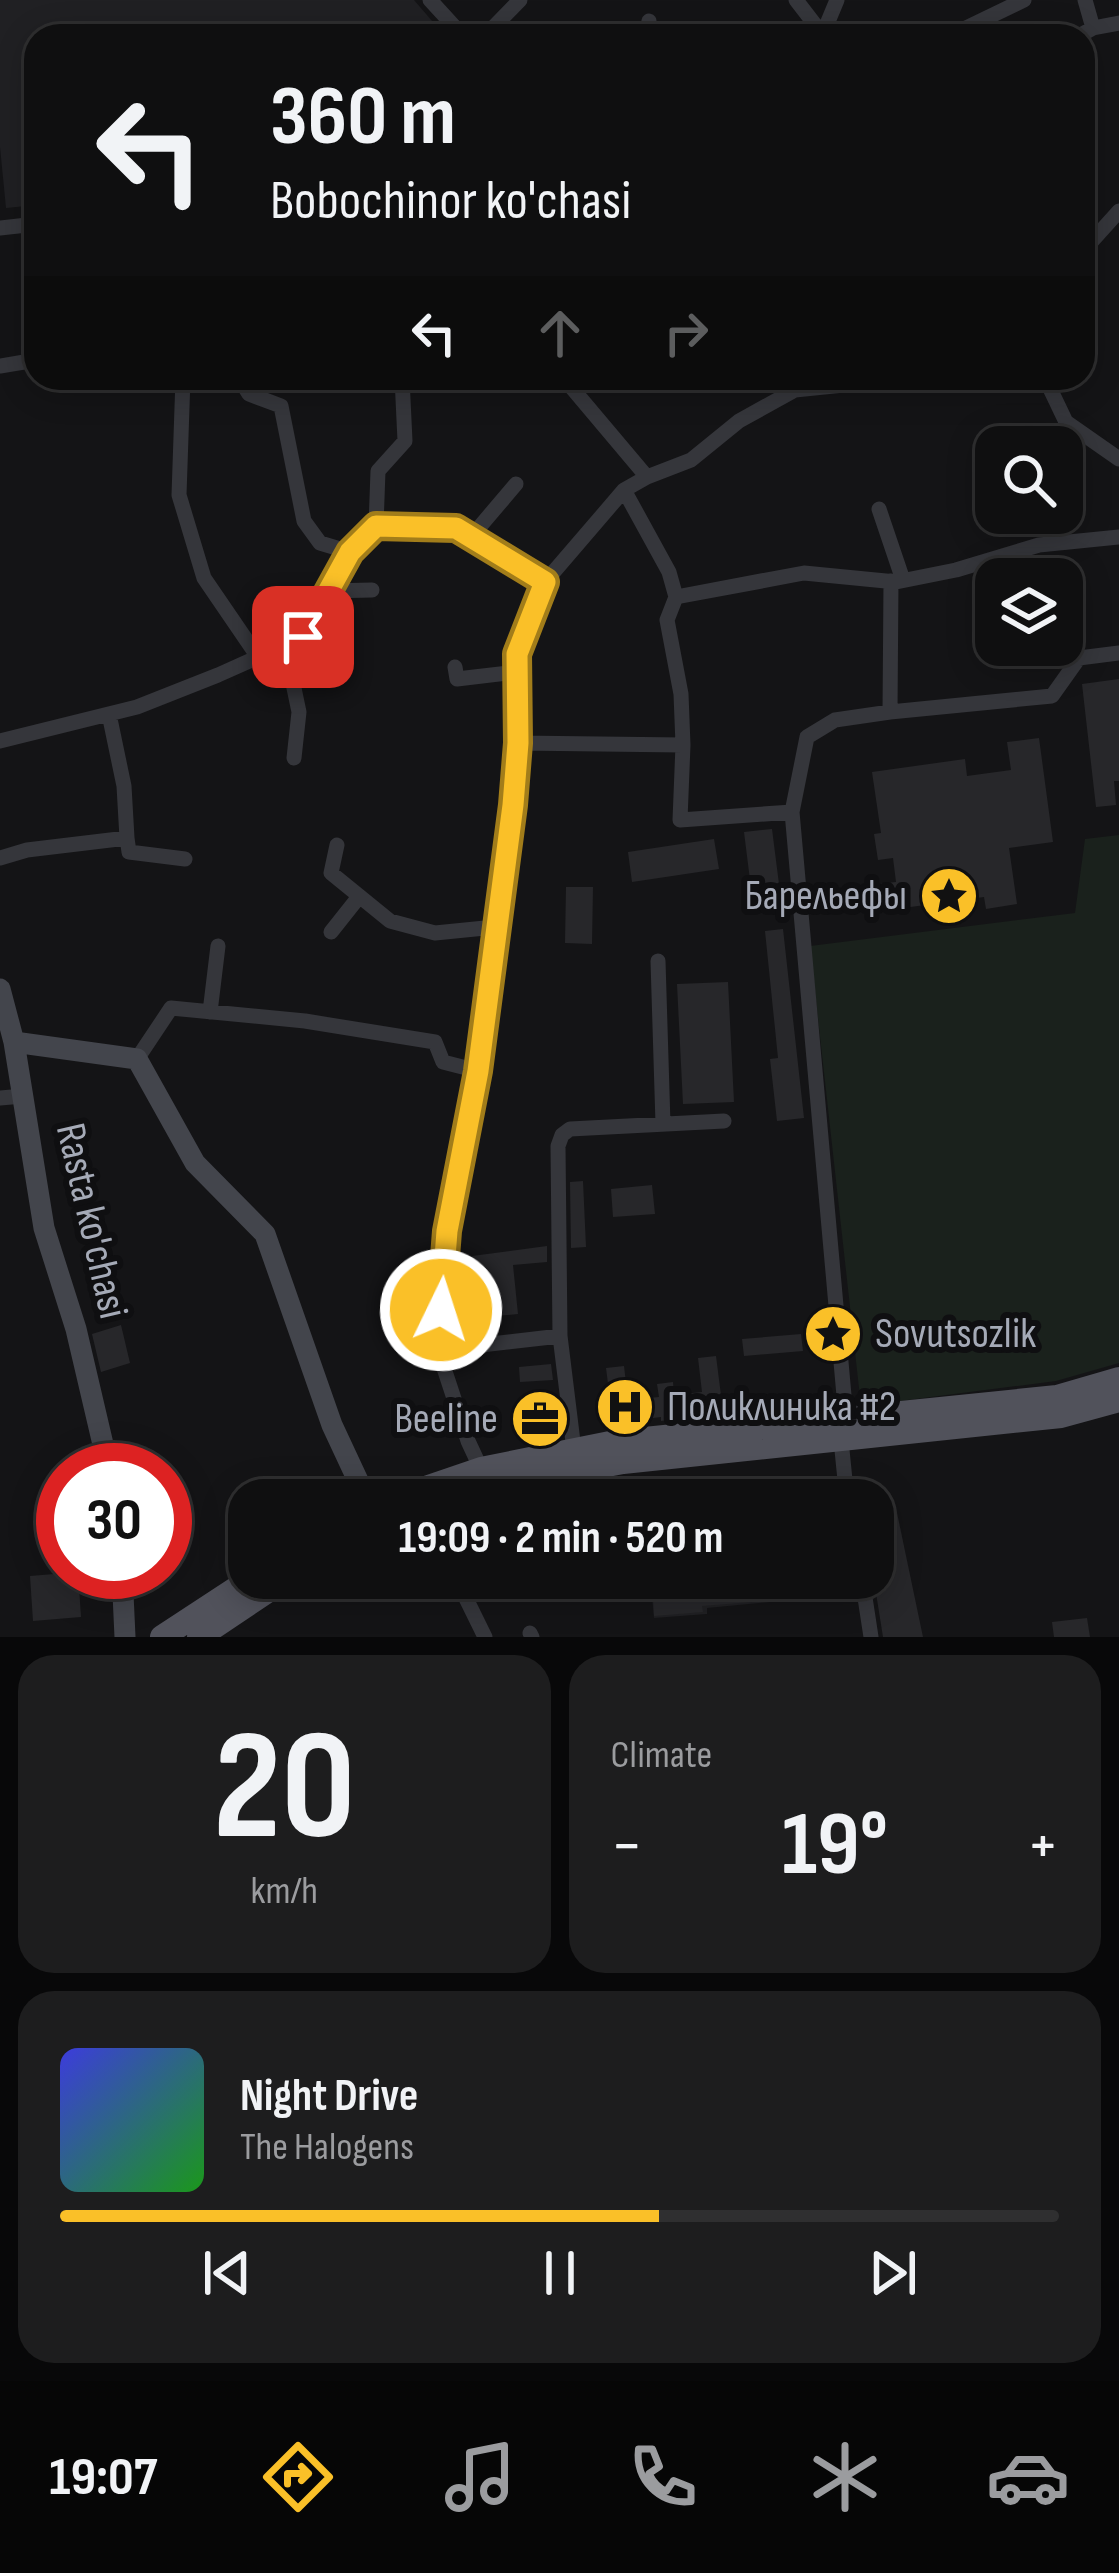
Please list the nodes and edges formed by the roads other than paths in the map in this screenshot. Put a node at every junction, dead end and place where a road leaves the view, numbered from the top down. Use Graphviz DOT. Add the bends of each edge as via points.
graph roads {
  1 [pos="430,0"];
  2 [pos="520,0"];
  3 [pos="796,0"];
  4 [pos="1024,0"];
  5 [pos="452,24"];
  6 [pos="497,24"];
  7 [pos="817,24"];
  8 [pos="974,24"];
  9 [pos="1119,211"];
  10 [pos="1095,237"];
  11 [pos="183,390"];
  12 [pos="246,390"];
  13 [pos="403,390"];
  14 [pos="574,390"];
  15 [pos="786,390"];
  16 [pos="1051,390"];
  17 [pos="1119,459"];
  18 [pos="646,477"];
  19 [pos="516,484"];
  20 [pos="625,490"];
  21 [pos="879,509"];
  22 [pos="376,526"];
  23 [pos="471,537"];
  24 [pos="1119,537"];
  25 [pos="350,552"];
  26 [pos="897,581"];
  27 [pos="545,582"];
  28 [pos="372,590"];
  29 [pos="328,591"];
  30 [pos="676,596"];
  31 [pos="285,645"];
  32 [pos="1119,652"];
  33 [pos="258,657"];
  34 [pos="455,667"];
  35 [pos="517,672"];
  36 [pos="890,712"];
  37 [pos="109,714"];
  38 [pos="0,741"];
  39 [pos="518,743"];
  40 [pos="682,745"];
  41 [pos="294,758"];
  42 [pos="792,812"];
  43 [pos="128,838"];
  44 [pos="337,845"];
  45 [pos="0,858"];
  46 [pos="184,859"];
  47 [pos="358,898"];
  48 [pos="495,927"];
  49 [pos="331,932"];
  50 [pos="218,946"];
  51 [pos="658,961"];
  52 [pos="0,989"];
  53 [pos="210,1012"];
  54 [pos="14,1042"];
  55 [pos="137,1060"];
  56 [pos="478,1071"];
  57 [pos="11,1097"];
  58 [pos="724,1121"];
  59 [pos="663,1124"];
  60 [pos="560,1336"];
  61 [pos="439,1350"];
  62 [pos="1119,1379"];
  63 [pos="1119,1400"];
  64 [pos="843,1429"];
  65 [pos="103,1443"];
  66 [pos="574,1450"];
  67 [pos="481,1469"];
  68 [pos="357,1479"];
  69 [pos="452,1479"];
  70 [pos="528,1479"];
  71 [pos="846,1479"];
  72 [pos="228,1594"];
  73 [pos="123,1599"];
  74 [pos="256,1599"];
  75 [pos="466,1599"];
  76 [pos="866,1599"];
  77 [pos="125,1637"];
  78 [pos="162,1637"];
  79 [pos="200,1637"];
  80 [pos="485,1637"];
  81 [pos="872,1637"];
  1 -- 5 [label="street"];
  2 -- 6 [label="street"];
  3 -- 7 [label="street"];
  4 -- 8 [label="street"];
  9 -- 10 [label="street"];
  11 -- 33 [label="street" via="179,495 204,578"];
  12 -- 25 [label="street" via="281,406 304,521 320,543"];
  13 -- 22 [label="street" via="405,441 378,471"];
  14 -- 18 [label="street"];
  15 -- 18 [label="street" via="691,460"];
  16 -- 17 [label="street" via="1066,422"];
  18 -- 20 [label="street"];
  19 -- 23 [label="street"];
  20 -- 27 [label="street"];
  20 -- 30 [label="street"];
  21 -- 26 [label="street"];
  22 -- 23 [label="street" via="456,528"];
  22 -- 25 [label="street"];
  23 -- 27 [label="street"];
  24 -- 26 [label="street" via="1039,545"];
  25 -- 29 [label="street"];
  26 -- 30 [label="street" via="804,573"];
  26 -- 36 [label="street"];
  27 -- 35 [label="street"];
  28 -- 29 [label="street"];
  29 -- 31 [label="street" via="303,637"];
  30 -- 40 [label="street" via="667,620"];
  31 -- 33 [label="street"];
  31 -- 41 [label="street" via="299,712"];
  32 -- 36 [label="street" via="1079,658 1052,696"];
  33 -- 37 [label="street"];
  34 -- 35 [label="street" via="457,679"];
  35 -- 39 [label="street"];
  36 -- 42 [label="street" via="835,720 807,737"];
  37 -- 38 [label="street"];
  37 -- 43 [label="street"];
  39 -- 40 [label="street"];
  39 -- 48 [label="street"];
  40 -- 42 [label="street" via="680,820"];
  42 -- 64 [label="street"];
  43 -- 45 [label="street"];
  43 -- 46 [label="street" via="129,852"];
  44 -- 47 [label="street" via="331,874"];
  47 -- 48 [label="street" via="390,921 435,933"];
  47 -- 49 [label="street"];
  48 -- 56 [label="street"];
  50 -- 53 [label="street"];
  51 -- 59 [label="street"];
  52 -- 54 [label="street, Rasta ko'chasi"];
  53 -- 55 [label="street" via="171,1008"];
  53 -- 56 [label="street" via="435,1042 443,1062"];
  54 -- 55 [label="street"];
  54 -- 57 [label="street, Rasta ko'chasi"];
  55 -- 68 [label="street" via="194,1163 266,1234"];
  56 -- 61 [label="street" via="447,1231"];
  57 -- 65 [label="street, Rasta ko'chasi"];
  58 -- 59 [label="street"];
  59 -- 60 [label="street" via="562,1135"];
  60 -- 61 [label="street"];
  60 -- 66 [label="street"];
  61 -- 67 [label="street"];
  62 -- 64 [label="main road" via="1057,1397"];
  63 -- 64 [label="main road" via="1060,1416"];
  64 -- 66 [label="main road"];
  64 -- 70 [label="main road"];
  64 -- 71 [label="street"];
  66 -- 67 [label="main road"];
  67 -- 69 [label="main road"];
  72 -- 78 [label="main road"];
  73 -- 77 [label="street"];
  74 -- 79 [label="main road"];
  75 -- 80 [label="street"];
  76 -- 81 [label="street"];
}
